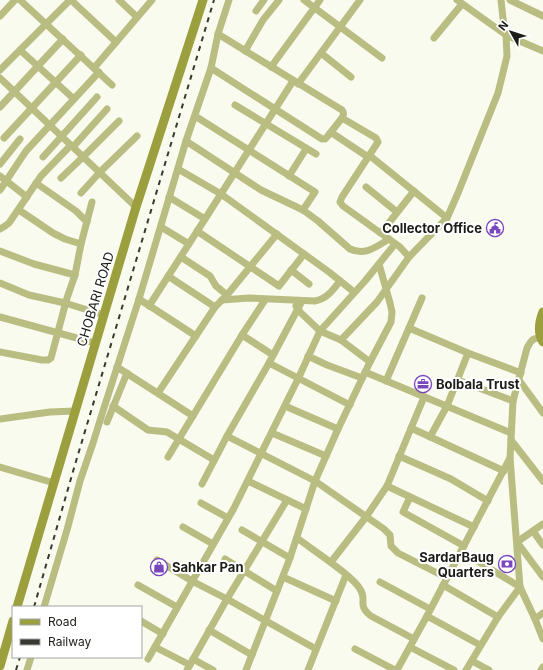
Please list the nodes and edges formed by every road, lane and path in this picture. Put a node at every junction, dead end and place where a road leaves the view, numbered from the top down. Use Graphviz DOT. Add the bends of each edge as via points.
graph roads {
  1 [pos="15,0"];
  2 [pos="20,0"];
  3 [pos="70,0"];
  4 [pos="119,0"];
  5 [pos="152,0"];
  6 [pos="203,0"];
  7 [pos="229,0"];
  8 [pos="264,0"];
  9 [pos="279,0"];
  10 [pos="304,0"];
  11 [pos="320,0"];
  12 [pos="360,0"];
  13 [pos="501,0"];
  14 [pos="510,0"];
  15 [pos="459,2"];
  16 [pos="314,8"];
  17 [pos="256,11"];
  18 [pos="0,16"];
  19 [pos="543,16"];
  20 [pos="137,17"];
  21 [pos="46,24"];
  22 [pos="340,27"];
  23 [pos="218,34"];
  24 [pos="506,34"];
  25 [pos="434,38"];
  26 [pos="63,39"];
  27 [pos="116,42"];
  28 [pos="20,50"];
  29 [pos="245,51"];
  30 [pos="543,52"];
  31 [pos="321,53"];
  32 [pos="81,55"];
  33 [pos="382,58"];
  34 [pos="38,66"];
  35 [pos="271,67"];
  36 [pos="211,68"];
  37 [pos="0,70"];
  38 [pos="96,70"];
  39 [pos="351,77"];
  40 [pos="0,78"];
  41 [pos="56,82"];
  42 [pos="296,82"];
  43 [pos="112,84"];
  44 [pos="15,92"];
  45 [pos="97,97"];
  46 [pos="74,99"];
  47 [pos="235,105"];
  48 [pos="0,107"];
  49 [pos="32,108"];
  50 [pos="275,108"];
  51 [pos="107,109"];
  52 [pos="194,116"];
  53 [pos="342,118"];
  54 [pos="119,121"];
  55 [pos="265,123"];
  56 [pos="50,125"];
  57 [pos="332,133"];
  58 [pos="62,136"];
  59 [pos="137,136"];
  60 [pos="4,138"];
  61 [pos="20,139"];
  62 [pos="186,140"];
  63 [pos="72,146"];
  64 [pos="306,148"];
  65 [pos="248,150"];
  66 [pos="316,154"];
  67 [pos="368,156"];
  68 [pos="43,157"];
  69 [pos="83,157"];
  70 [pos="0,164"];
  71 [pos="178,169"];
  72 [pos="100,172"];
  73 [pos="235,172"];
  74 [pos="289,176"];
  75 [pos="3,178"];
  76 [pos="61,178"];
  77 [pos="36,183"];
  78 [pos="366,187"];
  79 [pos="0,190"];
  80 [pos="414,191"];
  81 [pos="81,193"];
  82 [pos="221,194"];
  83 [pos="28,197"];
  84 [pos="169,197"];
  85 [pos="92,202"];
  86 [pos="136,207"];
  87 [pos="19,210"];
  88 [pos="303,210"];
  89 [pos="397,212"];
  90 [pos="447,218"];
  91 [pos="205,219"];
  92 [pos="87,222"];
  93 [pos="161,227"];
  94 [pos="0,228"];
  95 [pos="198,231"];
  96 [pos="381,233"];
  97 [pos="277,234"];
  98 [pos="392,241"];
  99 [pos="81,244"];
  100 [pos="189,244"];
  101 [pos="0,251"];
  102 [pos="304,254"];
  103 [pos="181,257"];
  104 [pos="409,257"];
  105 [pos="379,264"];
  106 [pos="250,267"];
  107 [pos="291,270"];
  108 [pos="75,275"];
  109 [pos="168,276"];
  110 [pos="340,281"];
  111 [pos="0,283"];
  112 [pos="309,284"];
  113 [pos="386,289"];
  114 [pos="354,292"];
  115 [pos="224,298"];
  116 [pos="422,298"];
  117 [pos="139,299"];
  118 [pos="266,300"];
  119 [pos="293,301"];
  120 [pos="302,301"];
  121 [pos="65,303"];
  122 [pos="149,306"];
  123 [pos="215,307"];
  124 [pos="298,309"];
  125 [pos="543,312"];
  126 [pos="104,315"];
  127 [pos="0,317"];
  128 [pos="409,328"];
  129 [pos="320,331"];
  130 [pos="57,333"];
  131 [pos="242,335"];
  132 [pos="196,336"];
  133 [pos="542,337"];
  134 [pos="341,340"];
  135 [pos="95,343"];
  136 [pos="0,352"];
  137 [pos="468,353"];
  138 [pos="273,355"];
  139 [pos="308,356"];
  140 [pos="370,362"];
  141 [pos="269,363"];
  142 [pos="117,367"];
  143 [pos="127,373"];
  144 [pos="364,375"];
  145 [pos="520,377"];
  146 [pos="298,379"];
  147 [pos="458,380"];
  148 [pos="386,381"];
  149 [pos="158,393"];
  150 [pos="424,397"];
  151 [pos="514,401"];
  152 [pos="350,405"];
  153 [pos="113,406"];
  154 [pos="285,406"];
  155 [pos="447,406"];
  156 [pos="75,412"];
  157 [pos="543,412"];
  158 [pos="193,416"];
  159 [pos="0,419"];
  160 [pos="107,422"];
  161 [pos="411,428"];
  162 [pos="338,429"];
  163 [pos="272,433"];
  164 [pos="226,436"];
  165 [pos="430,436"];
  166 [pos="511,437"];
  167 [pos="178,440"];
  168 [pos="261,454"];
  169 [pos="326,456"];
  170 [pos="399,456"];
  171 [pos="168,457"];
  172 [pos="510,458"];
  173 [pos="214,460"];
  174 [pos="0,467"];
  175 [pos="504,471"];
  176 [pos="248,481"];
  177 [pos="315,481"];
  178 [pos="543,481"];
  179 [pos="54,483"];
  180 [pos="202,484"];
  181 [pos="387,486"];
  182 [pos="410,497"];
  183 [pos="287,500"];
  184 [pos="488,501"];
  185 [pos="201,503"];
  186 [pos="306,509"];
  187 [pos="366,517"];
  188 [pos="228,518"];
  189 [pos="543,524"];
  190 [pos="183,527"];
  191 [pos="474,527"];
  192 [pos="242,530"];
  193 [pos="533,531"];
  194 [pos="296,538"];
  195 [pos="262,542"];
  196 [pos="517,542"];
  197 [pos="213,544"];
  198 [pos="543,545"];
  199 [pos="462,549"];
  200 [pos="290,558"];
  201 [pos="225,559"];
  202 [pos="157,560"];
  203 [pos="331,562"];
  204 [pos="244,570"];
  205 [pos="346,575"];
  206 [pos="282,577"];
  207 [pos="543,577"];
  208 [pos="447,578"];
  209 [pos="192,581"];
  210 [pos="380,582"];
  211 [pos="138,585"];
  212 [pos="443,585"];
  213 [pos="520,587"];
  214 [pos="277,591"];
  215 [pos="227,599"];
  216 [pos="336,601"];
  217 [pos="17,606"];
  218 [pos="44,606"];
  219 [pos="177,607"];
  220 [pos="429,612"];
  221 [pos="543,613"];
  222 [pos="498,617"];
  223 [pos="535,619"];
  224 [pos="266,621"];
  225 [pos="142,622"];
  226 [pos="12,623"];
  227 [pos="209,630"];
  228 [pos="163,634"];
  229 [pos="543,637"];
  230 [pos="414,639"];
  231 [pos="3,644"];
  232 [pos="480,645"];
  233 [pos="155,646"];
  234 [pos="410,647"];
  235 [pos="316,649"];
  236 [pos="355,649"];
  237 [pos="252,655"];
  238 [pos="31,658"];
  239 [pos="148,659"];
  240 [pos="472,661"];
  241 [pos="190,665"];
  242 [pos="0,666"];
  243 [pos="543,667"];
  244 [pos="27,670"];
  245 [pos="214,670"];
  246 [pos="246,670"];
  247 [pos="308,670"];
  248 [pos="396,670"];
  249 [pos="454,670"];
  250 [pos="466,670"];
  251 [pos="488,670"];
  252 [pos="541,670"];
  1 -- 18 [label="street"];
  2 -- 21 [label="street"];
  3 -- 21 [label="street"];
  3 -- 27 [label="street"];
  4 -- 20 [label="street"];
  5 -- 20 [label="street"];
  6 -- 86 [label="street, CHOBARI ROAD"];
  7 -- 23 [label="street"];
  8 -- 17 [label="street"];
  9 -- 29 [label="street" via="263,20"];
  10 -- 16 [label="street"];
  11 -- 16 [label="street"];
  12 -- 22 [label="street"];
  13 -- 24 [label="street"];
  14 -- 19 [label="street"];
  15 -- 24 [label="street"];
  15 -- 25 [label="street"];
  16 -- 22 [label="street"];
  16 -- 35 [label="street"];
  20 -- 27 [label="street"];
  21 -- 26 [label="street"];
  21 -- 28 [label="street"];
  22 -- 31 [label="street"];
  22 -- 33 [label="street"];
  23 -- 29 [label="street"];
  23 -- 36 [label="street"];
  24 -- 30 [label="street"];
  24 -- 90 [label="street" via="507,56 498,93"];
  26 -- 32 [label="street"];
  26 -- 34 [label="street"];
  27 -- 38 [label="street"];
  28 -- 34 [label="street"];
  28 -- 37 [label="street"];
  29 -- 35 [label="street"];
  31 -- 39 [label="street"];
  31 -- 42 [label="street"];
  32 -- 38 [label="street"];
  32 -- 41 [label="street"];
  34 -- 41 [label="street"];
  34 -- 44 [label="street"];
  35 -- 42 [label="street"];
  36 -- 50 [label="street"];
  36 -- 52 [label="street"];
  38 -- 43 [label="street"];
  38 -- 46 [label="street"];
  40 -- 44 [label="street"];
  41 -- 46 [label="street"];
  41 -- 49 [label="street"];
  42 -- 50 [label="street"];
  42 -- 53 [label="street" via="342,110"];
  44 -- 48 [label="street"];
  44 -- 49 [label="street"];
  45 -- 58 [label="street"];
  46 -- 56 [label="street"];
  47 -- 55 [label="street"];
  49 -- 56 [label="street"];
  49 -- 60 [label="street"];
  50 -- 55 [label="street"];
  50 -- 57 [label="street" via="322,138 325,139"];
  51 -- 63 [label="street"];
  52 -- 62 [label="street"];
  52 -- 65 [label="street"];
  53 -- 57 [label="street"];
  53 -- 67 [label="street" via="377,140 377,145"];
  54 -- 69 [label="street"];
  55 -- 64 [label="street"];
  55 -- 65 [label="street"];
  56 -- 58 [label="street"];
  56 -- 75 [label="street"];
  57 -- 67 [label="street"];
  58 -- 63 [label="street"];
  58 -- 68 [label="street"];
  59 -- 72 [label="street"];
  61 -- 70 [label="street"];
  62 -- 71 [label="street"];
  62 -- 73 [label="street"];
  63 -- 69 [label="street"];
  63 -- 77 [label="street"];
  64 -- 66 [label="street"];
  64 -- 74 [label="street"];
  65 -- 73 [label="street"];
  65 -- 74 [label="street"];
  67 -- 80 [label="street"];
  67 -- 96 [label="street" via="340,202"];
  69 -- 72 [label="street"];
  69 -- 76 [label="street"];
  71 -- 82 [label="street"];
  71 -- 84 [label="street"];
  72 -- 81 [label="street"];
  72 -- 86 [label="street"];
  73 -- 82 [label="street"];
  73 -- 88 [label="street" via="261,190"];
  74 -- 88 [label="street" via="315,192"];
  75 -- 79 [label="street"];
  75 -- 83 [label="street"];
  77 -- 83 [label="street"];
  77 -- 92 [label="street" via="76,210"];
  78 -- 89 [label="street"];
  80 -- 89 [label="street"];
  80 -- 90 [label="street"];
  82 -- 91 [label="street"];
  82 -- 97 [label="street"];
  83 -- 87 [label="street"];
  84 -- 91 [label="street"];
  84 -- 93 [label="street"];
  85 -- 92 [label="street"];
  86 -- 126 [label="street, CHOBARI ROAD"];
  87 -- 94 [label="street" via="7,225"];
  87 -- 99 [label="street" via="53,233"];
  88 -- 98 [label="street" via="355,251 370,250"];
  89 -- 96 [label="street"];
  90 -- 104 [label="street"];
  91 -- 95 [label="street"];
  92 -- 99 [label="street"];
  93 -- 100 [label="street"];
  93 -- 117 [label="street"];
  95 -- 100 [label="street"];
  95 -- 106 [label="street"];
  96 -- 98 [label="street"];
  97 -- 102 [label="street"];
  97 -- 106 [label="street"];
  98 -- 104 [label="street"];
  98 -- 105 [label="street"];
  99 -- 108 [label="street"];
  100 -- 103 [label="street"];
  101 -- 108 [label="street" via="34,264"];
  102 -- 107 [label="street"];
  102 -- 110 [label="street"];
  103 -- 109 [label="street"];
  103 -- 115 [label="street" via="210,276"];
  104 -- 113 [label="street"];
  105 -- 113 [label="street"];
  105 -- 114 [label="street"];
  106 -- 107 [label="street" via="279,286"];
  106 -- 115 [label="street"];
  107 -- 112 [label="street"];
  108 -- 121 [label="street"];
  109 -- 122 [label="street"];
  109 -- 123 [label="street"];
  110 -- 114 [label="street"];
  110 -- 120 [label="street" via="328,296 315,302"];
  111 -- 121 [label="street" via="29,295"];
  113 -- 134 [label="street"];
  113 -- 140 [label="street" via="392,312 391,322"];
  114 -- 129 [label="street"];
  115 -- 118 [label="street"];
  115 -- 123 [label="street"];
  116 -- 128 [label="street"];
  117 -- 122 [label="street"];
  117 -- 142 [label="street"];
  118 -- 119 [label="street"];
  118 -- 131 [label="street"];
  119 -- 120 [label="street"];
  119 -- 124 [label="street"];
  120 -- 124 [label="street"];
  121 -- 126 [label="street"];
  121 -- 130 [label="street"];
  122 -- 132 [label="street"];
  123 -- 132 [label="street"];
  124 -- 129 [label="street"];
  124 -- 138 [label="street"];
  125 -- 133 [label="street" via="539,329"];
  126 -- 135 [label="street, CHOBARI ROAD"];
  127 -- 130 [label="street"];
  128 -- 137 [label="street"];
  128 -- 148 [label="street"];
  129 -- 134 [label="street"];
  129 -- 139 [label="street"];
  130 -- 135 [label="street"];
  130 -- 136 [label="street" via="51,358 48,360"];
  131 -- 138 [label="street"];
  131 -- 158 [label="street"];
  132 -- 149 [label="street"];
  133 -- 145 [label="street" via="530,342"];
  134 -- 140 [label="street"];
  135 -- 156 [label="street, CHOBARI ROAD"];
  137 -- 145 [label="street"];
  137 -- 147 [label="street"];
  138 -- 141 [label="street"];
  139 -- 144 [label="street" via="327,365"];
  139 -- 146 [label="street"];
  140 -- 144 [label="street"];
  141 -- 146 [label="street"];
  141 -- 164 [label="street"];
  142 -- 143 [label="street"];
  142 -- 218 [label="street" via="80,481"];
  143 -- 149 [label="street"];
  143 -- 153 [label="street"];
  144 -- 148 [label="street"];
  144 -- 152 [label="street"];
  145 -- 151 [label="street"];
  145 -- 157 [label="street"];
  146 -- 152 [label="street"];
  146 -- 154 [label="street"];
  147 -- 151 [label="street"];
  147 -- 155 [label="street"];
  148 -- 150 [label="street"];
  149 -- 158 [label="street"];
  150 -- 155 [label="street"];
  150 -- 161 [label="street"];
  151 -- 166 [label="street"];
  152 -- 162 [label="street"];
  153 -- 160 [label="street"];
  153 -- 167 [label="street" via="148,430 167,432"];
  154 -- 162 [label="street"];
  154 -- 163 [label="street"];
  155 -- 165 [label="street"];
  155 -- 166 [label="street"];
  156 -- 159 [label="street" via="50,412"];
  156 -- 179 [label="street, CHOBARI ROAD"];
  158 -- 167 [label="street"];
  161 -- 165 [label="street"];
  161 -- 170 [label="street"];
  162 -- 169 [label="street"];
  163 -- 168 [label="street"];
  163 -- 169 [label="street"];
  164 -- 168 [label="street"];
  164 -- 173 [label="street"];
  165 -- 175 [label="street"];
  166 -- 172 [label="street"];
  166 -- 178 [label="street"];
  167 -- 171 [label="street"];
  167 -- 173 [label="street"];
  168 -- 176 [label="street"];
  168 -- 177 [label="street"];
  169 -- 177 [label="street"];
  170 -- 181 [label="street"];
  170 -- 184 [label="street" via="451,479"];
  172 -- 175 [label="street"];
  172 -- 196 [label="street"];
  173 -- 180 [label="street"];
  174 -- 179 [label="street"];
  175 -- 184 [label="street"];
  176 -- 183 [label="street"];
  176 -- 188 [label="street"];
  177 -- 186 [label="street"];
  177 -- 187 [label="street"];
  179 -- 217 [label="street, CHOBARI ROAD"];
  181 -- 182 [label="street"];
  181 -- 187 [label="street"];
  182 -- 191 [label="street"];
  182 -- 199 [label="street" via="403,512"];
  183 -- 186 [label="street"];
  183 -- 195 [label="street"];
  184 -- 191 [label="street"];
  185 -- 188 [label="street"];
  186 -- 194 [label="street"];
  187 -- 203 [label="street"];
  187 -- 208 [label="street" via="388,532 391,546 398,553"];
  188 -- 197 [label="street"];
  189 -- 193 [label="street"];
  190 -- 197 [label="street"];
  191 -- 199 [label="street"];
  192 -- 195 [label="street"];
  193 -- 196 [label="street"];
  193 -- 198 [label="street"];
  194 -- 200 [label="street"];
  194 -- 203 [label="street"];
  195 -- 200 [label="street"];
  195 -- 204 [label="street"];
  196 -- 207 [label="street"];
  196 -- 213 [label="street"];
  197 -- 209 [label="street"];
  199 -- 208 [label="street"];
  199 -- 213 [label="street"];
  200 -- 206 [label="street"];
  201 -- 204 [label="street"];
  202 -- 209 [label="street"];
  203 -- 205 [label="street"];
  204 -- 214 [label="street"];
  204 -- 215 [label="street"];
  205 -- 216 [label="street"];
  205 -- 230 [label="street" via="360,589 365,611"];
  206 -- 214 [label="street"];
  206 -- 216 [label="street"];
  208 -- 212 [label="street"];
  209 -- 215 [label="street"];
  209 -- 219 [label="street"];
  210 -- 220 [label="street"];
  211 -- 219 [label="street"];
  212 -- 220 [label="street"];
  212 -- 222 [label="street"];
  213 -- 222 [label="street"];
  213 -- 223 [label="street"];
  214 -- 224 [label="street"];
  215 -- 224 [label="street"];
  215 -- 227 [label="street"];
  216 -- 235 [label="street"];
  219 -- 228 [label="street"];
  220 -- 230 [label="street"];
  220 -- 232 [label="street"];
  221 -- 223 [label="street"];
  222 -- 232 [label="street"];
  223 -- 229 [label="street"];
  224 -- 235 [label="street"];
  224 -- 237 [label="street"];
  225 -- 228 [label="street"];
  226 -- 231 [label="street"];
  227 -- 237 [label="street"];
  227 -- 241 [label="street"];
  228 -- 233 [label="street"];
  230 -- 234 [label="street"];
  231 -- 242 [label="street"];
  232 -- 240 [label="street"];
  233 -- 239 [label="street"];
  233 -- 241 [label="street"];
  234 -- 248 [label="street"];
  234 -- 249 [label="street"];
  235 -- 247 [label="street"];
  236 -- 248 [label="street"];
  237 -- 246 [label="street"];
  238 -- 244 [label="street"];
  240 -- 250 [label="street"];
  240 -- 251 [label="street"];
  241 -- 245 [label="street"];
  243 -- 252 [label="street"];
}
